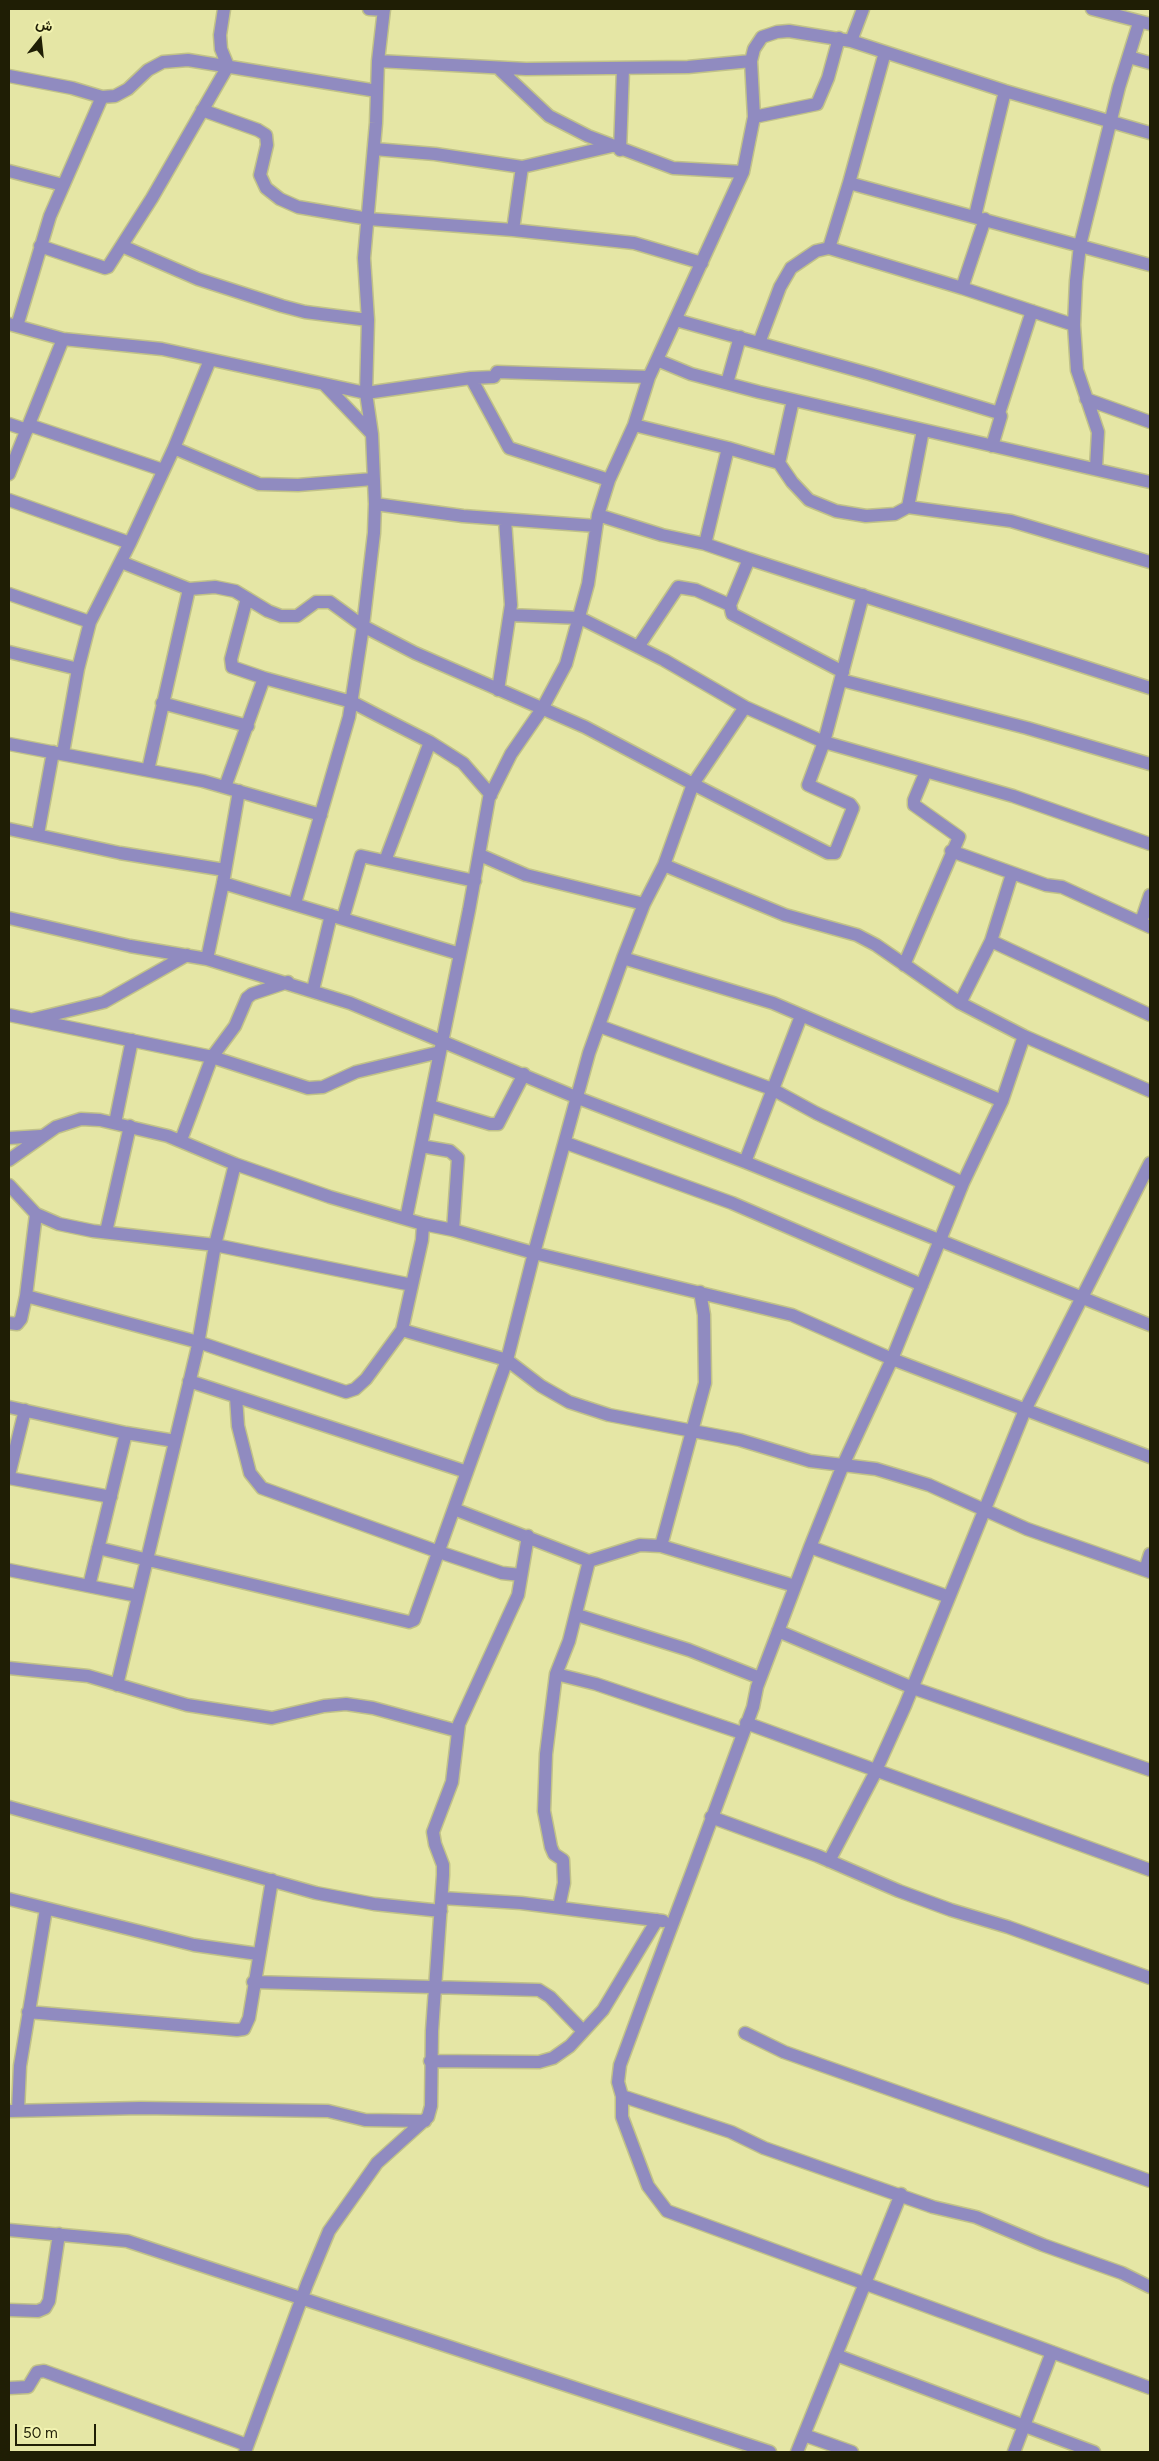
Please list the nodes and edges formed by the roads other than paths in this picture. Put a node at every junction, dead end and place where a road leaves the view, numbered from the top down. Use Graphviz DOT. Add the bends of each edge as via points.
graph roads {
  1 [pos="224,9"];
  2 [pos="369,9"];
  3 [pos="384,9"];
  4 [pos="863,9"];
  5 [pos="1092,9"];
  6 [pos="1145,24"];
  7 [pos="845,40"];
  8 [pos="885,52"];
  9 [pos="1129,57"];
  10 [pos="378,61"];
  11 [pos="751,62"];
  12 [pos="1150,63"];
  13 [pos="228,66"];
  14 [pos="498,68"];
  15 [pos="623,69"];
  16 [pos="9,76"];
  17 [pos="377,91"];
  18 [pos="1005,91"];
  19 [pos="102,97"];
  20 [pos="202,110"];
  21 [pos="754,117"];
  22 [pos="1111,121"];
  23 [pos="1150,133"];
  24 [pos="616,148"];
  25 [pos="374,149"];
  26 [pos="522,167"];
  27 [pos="9,171"];
  28 [pos="743,172"];
  29 [pos="849,183"];
  30 [pos="63,185"];
  31 [pos="980,217"];
  32 [pos="369,219"];
  33 [pos="513,230"];
  34 [pos="1080,245"];
  35 [pos="40,246"];
  36 [pos="122,246"];
  37 [pos="828,248"];
  38 [pos="702,263"];
  39 [pos="1150,265"];
  40 [pos="962,288"];
  41 [pos="1032,311"];
  42 [pos="368,320"];
  43 [pos="676,320"];
  44 [pos="13,325"];
  45 [pos="1074,325"];
  46 [pos="740,338"];
  47 [pos="63,339"];
  48 [pos="759,343"];
  49 [pos="210,360"];
  50 [pos="658,360"];
  51 [pos="649,377"];
  52 [pos="471,378"];
  53 [pos="727,383"];
  54 [pos="324,384"];
  55 [pos="366,393"];
  56 [pos="1086,399"];
  57 [pos="793,400"];
  58 [pos="998,413"];
  59 [pos="1150,422"];
  60 [pos="9,424"];
  61 [pos="634,425"];
  62 [pos="28,428"];
  63 [pos="922,430"];
  64 [pos="372,434"];
  65 [pos="992,446"];
  66 [pos="174,448"];
  67 [pos="728,448"];
  68 [pos="779,463"];
  69 [pos="1096,468"];
  70 [pos="163,470"];
  71 [pos="9,474"];
  72 [pos="373,479"];
  73 [pos="609,480"];
  74 [pos="1150,482"];
  75 [pos="9,500"];
  76 [pos="375,504"];
  77 [pos="908,507"];
  78 [pos="505,520"];
  79 [pos="597,521"];
  80 [pos="130,543"];
  81 [pos="705,544"];
  82 [pos="749,559"];
  83 [pos="121,562"];
  84 [pos="1150,562"];
  85 [pos="188,590"];
  86 [pos="9,594"];
  87 [pos="863,595"];
  88 [pos="247,598"];
  89 [pos="730,605"];
  90 [pos="510,616"];
  91 [pos="580,618"];
  92 [pos="90,622"];
  93 [pos="363,626"];
  94 [pos="638,646"];
  95 [pos="9,652"];
  96 [pos="78,669"];
  97 [pos="842,676"];
  98 [pos="264,678"];
  99 [pos="1150,688"];
  100 [pos="498,690"];
  101 [pos="352,702"];
  102 [pos="162,703"];
  103 [pos="745,707"];
  104 [pos="542,709"];
  105 [pos="248,726"];
  106 [pos="430,742"];
  107 [pos="824,742"];
  108 [pos="9,744"];
  109 [pos="58,753"];
  110 [pos="1150,764"];
  111 [pos="148,770"];
  112 [pos="926,771"];
  113 [pos="693,784"];
  114 [pos="225,787"];
  115 [pos="239,791"];
  116 [pos="491,795"];
  117 [pos="321,815"];
  118 [pos="9,829"];
  119 [pos="38,834"];
  120 [pos="1150,844"];
  121 [pos="951,851"];
  122 [pos="480,855"];
  123 [pos="385,861"];
  124 [pos="664,865"];
  125 [pos="1012,874"];
  126 [pos="224,876"];
  127 [pos="475,881"];
  128 [pos="1150,895"];
  129 [pos="295,903"];
  130 [pos="644,904"];
  131 [pos="337,917"];
  132 [pos="9,918"];
  133 [pos="1146,925"];
  134 [pos="991,941"];
  135 [pos="460,954"];
  136 [pos="186,956"];
  137 [pos="622,958"];
  138 [pos="206,959"];
  139 [pos="904,965"];
  140 [pos="288,982"];
  141 [pos="313,990"];
  142 [pos="960,1003"];
  143 [pos="9,1015"];
  144 [pos="1150,1015"];
  145 [pos="801,1016"];
  146 [pos="29,1020"];
  147 [pos="599,1026"];
  148 [pos="1024,1036"];
  149 [pos="132,1040"];
  150 [pos="442,1045"];
  151 [pos="212,1057"];
  152 [pos="524,1074"];
  153 [pos="772,1089"];
  154 [pos="1150,1091"];
  155 [pos="578,1098"];
  156 [pos="1002,1101"];
  157 [pos="430,1106"];
  158 [pos="115,1123"];
  159 [pos="130,1126"];
  160 [pos="42,1136"];
  161 [pos="9,1138"];
  162 [pos="181,1140"];
  163 [pos="566,1143"];
  164 [pos="421,1146"];
  165 [pos="9,1160"];
  166 [pos="745,1162"];
  167 [pos="1150,1163"];
  168 [pos="235,1164"];
  169 [pos="963,1183"];
  170 [pos="9,1185"];
  171 [pos="36,1214"];
  172 [pos="406,1219"];
  173 [pos="423,1224"];
  174 [pos="453,1230"];
  175 [pos="106,1232"];
  176 [pos="942,1240"];
  177 [pos="215,1244"];
  178 [pos="534,1253"];
  179 [pos="412,1285"];
  180 [pos="922,1285"];
  181 [pos="700,1292"];
  182 [pos="26,1296"];
  183 [pos="1081,1299"];
  184 [pos="9,1322"];
  185 [pos="1150,1326"];
  186 [pos="402,1330"];
  187 [pos="198,1342"];
  188 [pos="892,1359"];
  189 [pos="507,1360"];
  190 [pos="189,1382"];
  191 [pos="236,1396"];
  192 [pos="9,1407"];
  193 [pos="25,1410"];
  194 [pos="1025,1410"];
  195 [pos="694,1431"];
  196 [pos="126,1433"];
  197 [pos="175,1441"];
  198 [pos="1150,1458"];
  199 [pos="843,1465"];
  200 [pos="466,1472"];
  201 [pos="9,1477"];
  202 [pos="111,1497"];
  203 [pos="454,1509"];
  204 [pos="985,1510"];
  205 [pos="528,1536"];
  206 [pos="661,1546"];
  207 [pos="810,1547"];
  208 [pos="98,1548"];
  209 [pos="439,1552"];
  210 [pos="1150,1554"];
  211 [pos="147,1559"];
  212 [pos="589,1561"];
  213 [pos="9,1570"];
  214 [pos="1148,1571"];
  215 [pos="521,1575"];
  216 [pos="88,1586"];
  217 [pos="795,1586"];
  218 [pos="138,1596"];
  219 [pos="949,1597"];
  220 [pos="577,1615"];
  221 [pos="778,1631"];
  222 [pos="9,1668"];
  223 [pos="556,1674"];
  224 [pos="760,1678"];
  225 [pos="117,1685"];
  226 [pos="913,1688"];
  227 [pos="744,1728"];
  228 [pos="458,1731"];
  229 [pos="876,1770"];
  230 [pos="1150,1770"];
  231 [pos="9,1807"];
  232 [pos="711,1817"];
  233 [pos="829,1860"];
  234 [pos="1150,1870"];
  235 [pos="272,1880"];
  236 [pos="9,1899"];
  237 [pos="442,1905"];
  238 [pos="559,1907"];
  239 [pos="46,1909"];
  240 [pos="658,1920"];
  241 [pos="673,1922"];
  242 [pos="258,1954"];
  243 [pos="1150,1978"];
  244 [pos="253,1982"];
  245 [pos="436,1988"];
  246 [pos="28,2012"];
  247 [pos="583,2031"];
  248 [pos="745,2033"];
  249 [pos="430,2061"];
  250 [pos="622,2096"];
  251 [pos="13,2110"];
  252 [pos="425,2122"];
  253 [pos="1150,2181"];
  254 [pos="901,2194"];
  255 [pos="9,2230"];
  256 [pos="59,2234"];
  257 [pos="866,2284"];
  258 [pos="1150,2287"];
  259 [pos="302,2300"];
  260 [pos="9,2310"];
  261 [pos="1052,2352"];
  262 [pos="836,2355"];
  263 [pos="9,2388"];
  264 [pos="1150,2388"];
  265 [pos="1023,2426"];
  266 [pos="804,2435"];
  267 [pos="246,2448"];
  268 [pos="770,2452"];
  269 [pos="797,2452"];
  270 [pos="852,2452"];
  271 [pos="1014,2452"];
  272 [pos="1094,2452"];
  1 -- 13 [label="street" via="220,35 221,49"];
  2 -- 3 [label="street"];
  3 -- 10 [label="street"];
  4 -- 7 [label="street"];
  5 -- 6 [label="street"];
  6 -- 9 [label="street"];
  7 -- 8 [label="street"];
  7 -- 11 [label="street" via="777,32 762,37"];
  7 -- 21 [label="street" via="817,104"];
  8 -- 18 [label="street"];
  8 -- 29 [label="street"];
  9 -- 12 [label="street"];
  9 -- 22 [label="street"];
  10 -- 14 [label="street"];
  10 -- 17 [label="street"];
  11 -- 15 [label="street"];
  11 -- 21 [label="street"];
  13 -- 17 [label="street"];
  13 -- 19 [label="street" via="188,60 163,62 148,70 123,92"];
  13 -- 20 [label="street"];
  14 -- 15 [label="street"];
  14 -- 24 [label="street" via="549,116 564,126"];
  15 -- 24 [label="street"];
  16 -- 19 [label="street"];
  17 -- 25 [label="street"];
  18 -- 22 [label="street"];
  18 -- 31 [label="street"];
  19 -- 30 [label="street"];
  20 -- 32 [label="street" via="258,130 266,136 260,176 266,188 280,199 298,207"];
  20 -- 36 [label="street"];
  21 -- 28 [label="street"];
  22 -- 23 [label="street"];
  22 -- 34 [label="street"];
  24 -- 26 [label="street"];
  24 -- 28 [label="street" via="673,168"];
  25 -- 26 [label="street"];
  25 -- 32 [label="street"];
  26 -- 33 [label="street"];
  27 -- 30 [label="street"];
  28 -- 38 [label="street"];
  29 -- 31 [label="street"];
  29 -- 37 [label="street"];
  30 -- 35 [label="street"];
  31 -- 34 [label="street"];
  31 -- 40 [label="street"];
  32 -- 33 [label="street"];
  32 -- 42 [label="street" via="364,258"];
  33 -- 38 [label="street" via="634,243"];
  34 -- 39 [label="street"];
  34 -- 45 [label="street"];
  35 -- 36 [label="street" via="105,268"];
  35 -- 44 [label="street"];
  36 -- 42 [label="street" via="198,279 282,306"];
  37 -- 40 [label="street"];
  37 -- 48 [label="street" via="816,251 791,268 780,287"];
  38 -- 43 [label="street"];
  40 -- 41 [label="street"];
  41 -- 45 [label="street"];
  41 -- 58 [label="street"];
  42 -- 55 [label="street"];
  43 -- 46 [label="street"];
  43 -- 50 [label="street"];
  44 -- 47 [label="street"];
  45 -- 56 [label="street" via="1078,370"];
  46 -- 48 [label="street"];
  46 -- 53 [label="street"];
  47 -- 49 [label="street" via="162,349"];
  47 -- 62 [label="street"];
  48 -- 58 [label="street"];
  49 -- 54 [label="street"];
  49 -- 66 [label="street"];
  50 -- 51 [label="street"];
  50 -- 53 [label="street" via="691,374"];
  51 -- 52 [label="street" via="497,372 494,377"];
  51 -- 61 [label="street"];
  52 -- 55 [label="street"];
  52 -- 73 [label="street" via="509,448"];
  53 -- 57 [label="street"];
  54 -- 55 [label="street"];
  54 -- 64 [label="street"];
  55 -- 64 [label="street"];
  56 -- 59 [label="street"];
  56 -- 69 [label="street" via="1098,432"];
  57 -- 63 [label="street"];
  57 -- 68 [label="street"];
  58 -- 65 [label="street" via="1001,416"];
  60 -- 62 [label="street"];
  61 -- 67 [label="street"];
  61 -- 73 [label="street"];
  62 -- 70 [label="street"];
  62 -- 71 [label="street"];
  63 -- 65 [label="street"];
  63 -- 77 [label="street"];
  64 -- 72 [label="street"];
  65 -- 69 [label="street"];
  66 -- 70 [label="street"];
  66 -- 72 [label="street" via="259,484"];
  67 -- 68 [label="street"];
  67 -- 81 [label="street"];
  68 -- 77 [label="street" via="810,500 836,511 866,516 895,514"];
  69 -- 74 [label="street"];
  70 -- 80 [label="street"];
  72 -- 76 [label="street"];
  73 -- 79 [label="street"];
  75 -- 80 [label="street"];
  76 -- 78 [label="street"];
  76 -- 93 [label="street"];
  77 -- 84 [label="street" via="1011,521"];
  78 -- 79 [label="street"];
  78 -- 90 [label="street"];
  79 -- 81 [label="street"];
  79 -- 91 [label="street"];
  80 -- 83 [label="street"];
  81 -- 82 [label="street"];
  82 -- 87 [label="street"];
  82 -- 89 [label="street"];
  83 -- 85 [label="street"];
  83 -- 92 [label="street"];
  85 -- 88 [label="street" via="223,588"];
  85 -- 102 [label="street"];
  86 -- 92 [label="street"];
  87 -- 97 [label="street"];
  87 -- 99 [label="street"];
  88 -- 93 [label="street" via="275,614 289,617 304,612 316,602 330,602"];
  88 -- 98 [label="street" via="230,664"];
  89 -- 94 [label="street" via="696,590 678,587"];
  89 -- 97 [label="street" via="732,614"];
  90 -- 91 [label="street"];
  90 -- 100 [label="street"];
  91 -- 94 [label="street"];
  91 -- 104 [label="street" via="566,664"];
  92 -- 96 [label="street"];
  93 -- 100 [label="street"];
  93 -- 101 [label="street"];
  94 -- 103 [label="street"];
  95 -- 96 [label="street"];
  96 -- 109 [label="street"];
  97 -- 107 [label="street"];
  97 -- 110 [label="street"];
  98 -- 101 [label="street"];
  98 -- 105 [label="street"];
  100 -- 104 [label="street"];
  101 -- 106 [label="street"];
  101 -- 117 [label="street"];
  102 -- 105 [label="street"];
  102 -- 111 [label="street"];
  103 -- 107 [label="street"];
  103 -- 113 [label="street"];
  104 -- 113 [label="street" via="594,732"];
  104 -- 116 [label="street" via="511,754"];
  105 -- 114 [label="street"];
  106 -- 116 [label="street" via="463,762"];
  106 -- 123 [label="street"];
  107 -- 112 [label="street"];
  107 -- 113 [label="street" via="808,786 853,808 832,854"];
  108 -- 109 [label="street"];
  109 -- 111 [label="street"];
  109 -- 119 [label="street"];
  111 -- 114 [label="street"];
  112 -- 120 [label="street" via="1013,796"];
  112 -- 121 [label="street" via="913,802 957,834"];
  113 -- 124 [label="street"];
  114 -- 115 [label="street"];
  115 -- 117 [label="street"];
  115 -- 126 [label="street"];
  116 -- 122 [label="street"];
  117 -- 129 [label="street"];
  118 -- 119 [label="street"];
  119 -- 126 [label="street"];
  121 -- 125 [label="street"];
  121 -- 139 [label="street"];
  122 -- 127 [label="street"];
  122 -- 130 [label="street" via="526,874"];
  123 -- 127 [label="street"];
  123 -- 131 [label="street" via="360,857"];
  124 -- 130 [label="street"];
  124 -- 139 [label="street" via="785,915 857,935 876,944"];
  125 -- 133 [label="street" via="1062,887"];
  125 -- 134 [label="street"];
  126 -- 129 [label="street"];
  126 -- 138 [label="street"];
  127 -- 135 [label="street"];
  128 -- 133 [label="street"];
  129 -- 131 [label="street"];
  130 -- 137 [label="street"];
  131 -- 135 [label="street"];
  131 -- 141 [label="street"];
  132 -- 136 [label="street"];
  134 -- 142 [label="street"];
  134 -- 144 [label="street"];
  135 -- 150 [label="street"];
  136 -- 138 [label="street"];
  136 -- 146 [label="street" via="104,1002"];
  137 -- 145 [label="street" via="749,994"];
  137 -- 147 [label="street"];
  138 -- 140 [label="street"];
  139 -- 142 [label="street"];
  140 -- 141 [label="street"];
  140 -- 151 [label="street" via="249,996 235,1026"];
  141 -- 150 [label="street"];
  142 -- 148 [label="street"];
  143 -- 146 [label="street"];
  145 -- 153 [label="street"];
  145 -- 156 [label="street"];
  146 -- 149 [label="street"];
  147 -- 153 [label="street"];
  147 -- 155 [label="street"];
  148 -- 154 [label="street"];
  148 -- 156 [label="street"];
  149 -- 151 [label="street"];
  149 -- 158 [label="street"];
  150 -- 151 [label="street" via="356,1072 316,1089"];
  150 -- 152 [label="street"];
  150 -- 157 [label="street"];
  151 -- 162 [label="street"];
  152 -- 155 [label="street"];
  152 -- 157 [label="street" via="498,1124"];
  153 -- 166 [label="street"];
  153 -- 169 [label="street"];
  155 -- 163 [label="street"];
  155 -- 166 [label="street"];
  156 -- 169 [label="street"];
  157 -- 164 [label="street"];
  158 -- 159 [label="street"];
  158 -- 160 [label="street" via="81,1119 56,1127"];
  159 -- 162 [label="street"];
  159 -- 175 [label="street"];
  160 -- 161 [label="street"];
  160 -- 165 [label="street"];
  162 -- 168 [label="street"];
  163 -- 178 [label="street"];
  163 -- 180 [label="street" via="732,1203"];
  164 -- 172 [label="street"];
  164 -- 174 [label="street" via="450,1151 458,1158"];
  166 -- 176 [label="street"];
  167 -- 183 [label="street"];
  168 -- 172 [label="street"];
  168 -- 177 [label="street"];
  169 -- 176 [label="street"];
  170 -- 171 [label="street"];
  171 -- 175 [label="street" via="59,1224"];
  171 -- 182 [label="street"];
  172 -- 173 [label="street"];
  173 -- 174 [label="street"];
  173 -- 179 [label="street"];
  174 -- 178 [label="street"];
  175 -- 177 [label="street"];
  176 -- 180 [label="street"];
  176 -- 183 [label="street"];
  177 -- 179 [label="street"];
  177 -- 187 [label="street"];
  178 -- 181 [label="street"];
  178 -- 189 [label="street"];
  179 -- 186 [label="street"];
  180 -- 188 [label="street"];
  181 -- 188 [label="street" via="792,1315"];
  181 -- 195 [label="street" via="704,1315 705,1383"];
  182 -- 184 [label="street" via="19,1322"];
  182 -- 187 [label="street"];
  183 -- 185 [label="street"];
  183 -- 194 [label="street"];
  186 -- 187 [label="street" via="366,1379 346,1392"];
  186 -- 189 [label="street"];
  187 -- 190 [label="street"];
  188 -- 194 [label="street"];
  188 -- 199 [label="street"];
  189 -- 195 [label="street" via="569,1402 609,1415"];
  189 -- 200 [label="street"];
  190 -- 191 [label="street"];
  190 -- 197 [label="street"];
  191 -- 200 [label="street"];
  191 -- 209 [label="street" via="238,1426 250,1473 262,1488"];
  192 -- 193 [label="street"];
  193 -- 196 [label="street"];
  193 -- 201 [label="street"];
  194 -- 198 [label="street"];
  194 -- 204 [label="street"];
  195 -- 199 [label="street" via="740,1440 810,1461"];
  195 -- 206 [label="street"];
  196 -- 197 [label="street"];
  196 -- 202 [label="street"];
  197 -- 211 [label="street"];
  199 -- 204 [label="street" via="876,1469 929,1485"];
  199 -- 207 [label="street"];
  200 -- 203 [label="street"];
  201 -- 202 [label="street"];
  202 -- 208 [label="street"];
  203 -- 205 [label="street"];
  203 -- 209 [label="street"];
  204 -- 214 [label="street" via="1027,1529"];
  204 -- 219 [label="street"];
  205 -- 212 [label="street"];
  205 -- 215 [label="street"];
  206 -- 212 [label="street" via="640,1545"];
  206 -- 217 [label="street"];
  207 -- 217 [label="street"];
  207 -- 219 [label="street"];
  208 -- 211 [label="street"];
  208 -- 216 [label="street"];
  209 -- 211 [label="street" via="416,1616 409,1622"];
  209 -- 215 [label="street" via="502,1573"];
  210 -- 214 [label="street"];
  211 -- 218 [label="street"];
  212 -- 220 [label="street"];
  213 -- 216 [label="street"];
  215 -- 228 [label="street" via="512,1611 469,1699"];
  216 -- 218 [label="street"];
  217 -- 221 [label="street"];
  218 -- 225 [label="street"];
  219 -- 226 [label="street"];
  220 -- 223 [label="street"];
  220 -- 224 [label="street" via="689,1650"];
  221 -- 224 [label="street"];
  221 -- 226 [label="street"];
  222 -- 225 [label="street" via="72,1673"];
  223 -- 227 [label="street"];
  223 -- 238 [label="street" via="546,1754 544,1811 551,1847 562,1860 564,1883"];
  224 -- 227 [label="street"];
  225 -- 228 [label="street" via="187,1705 272,1718 346,1704"];
  226 -- 229 [label="street"];
  226 -- 230 [label="street"];
  227 -- 229 [label="street"];
  227 -- 232 [label="street"];
  228 -- 237 [label="street" via="452,1782 433,1832 434,1844 443,1865"];
  229 -- 233 [label="street"];
  229 -- 234 [label="street"];
  231 -- 235 [label="street"];
  232 -- 233 [label="street"];
  232 -- 241 [label="street"];
  233 -- 243 [label="street" via="899,1891"];
  235 -- 237 [label="street" via="367,1902"];
  235 -- 242 [label="street"];
  236 -- 239 [label="street"];
  237 -- 238 [label="street"];
  237 -- 245 [label="street"];
  238 -- 240 [label="street"];
  239 -- 242 [label="street" via="194,1945"];
  239 -- 246 [label="street"];
  240 -- 241 [label="street"];
  240 -- 247 [label="street" via="603,2010"];
  241 -- 250 [label="street" via="620,2065 618,2082"];
  242 -- 244 [label="street"];
  244 -- 245 [label="street"];
  244 -- 246 [label="street" via="247,2024 244,2029 237,2030"];
  245 -- 247 [label="street" via="539,1990"];
  245 -- 249 [label="street"];
  246 -- 251 [label="street"];
  247 -- 249 [label="street" via="553,2058 539,2062"];
  248 -- 253 [label="street" via="793,2055"];
  249 -- 252 [label="street" via="430,2106"];
  250 -- 254 [label="street"];
  250 -- 257 [label="street" via="622,2116 648,2186 667,2212"];
  251 -- 252 [label="street" via="328,2111 364,2120"];
  252 -- 259 [label="street" via="377,2162 341,2212 329,2231"];
  254 -- 257 [label="street"];
  254 -- 258 [label="street" via="933,2207 976,2217 1122,2273"];
  255 -- 256 [label="street"];
  256 -- 259 [label="street" via="127,2242"];
  256 -- 260 [label="street" via="49,2301 45,2308 38,2311"];
  257 -- 261 [label="street"];
  257 -- 262 [label="street"];
  259 -- 267 [label="street"];
  259 -- 268 [label="street"];
  261 -- 264 [label="street"];
  261 -- 265 [label="street"];
  262 -- 265 [label="street"];
  262 -- 266 [label="street"];
  263 -- 267 [label="street" via="28,2387 37,2372 44,2371"];
  265 -- 271 [label="street"];
  265 -- 272 [label="street"];
  266 -- 269 [label="street"];
  266 -- 270 [label="street"];
}
